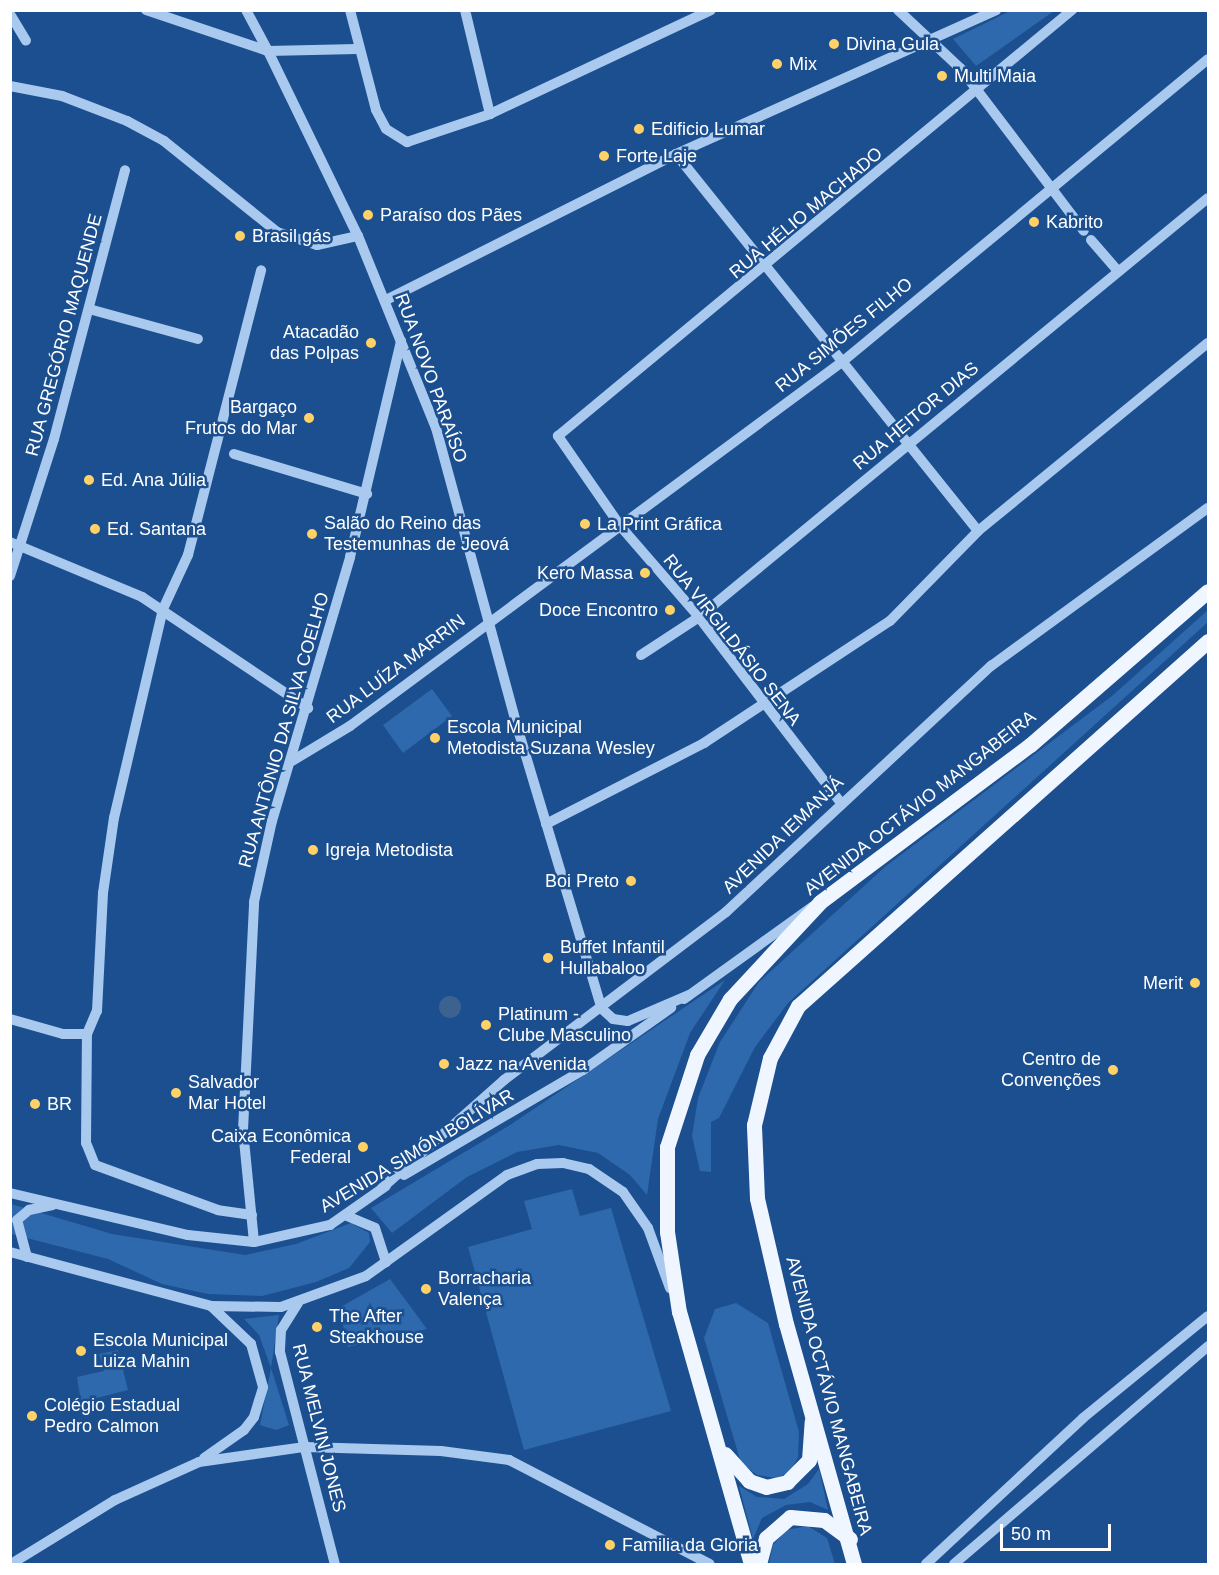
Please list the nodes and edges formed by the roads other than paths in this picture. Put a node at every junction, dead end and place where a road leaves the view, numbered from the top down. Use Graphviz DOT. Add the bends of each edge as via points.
graph roads {
  1 [pos="146,10"];
  2 [pos="246,10"];
  3 [pos="350,10"];
  4 [pos="465,10"];
  5 [pos="711,10"];
  6 [pos="898,10"];
  7 [pos="1072,10"];
  8 [pos="988,12"];
  9 [pos="10,14"];
  10 [pos="934,41"];
  11 [pos="26,42"];
  12 [pos="357,49"];
  13 [pos="268,51"];
  14 [pos="1209,59"];
  15 [pos="10,86"];
  16 [pos="977,90"];
  17 [pos="490,114"];
  18 [pos="676,154"];
  19 [pos="125,170"];
  20 [pos="1048,188"];
  21 [pos="1209,198"];
  22 [pos="358,236"];
  23 [pos="766,269"];
  24 [pos="1116,269"];
  25 [pos="261,270"];
  26 [pos="386,300"];
  27 [pos="89,309"];
  28 [pos="198,339"];
  29 [pos="401,341"];
  30 [pos="1209,343"];
  31 [pos="842,362"];
  32 [pos="558,436"];
  33 [pos="911,443"];
  34 [pos="234,454"];
  35 [pos="367,494"];
  36 [pos="1209,508"];
  37 [pos="621,527"];
  38 [pos="978,531"];
  39 [pos="10,542"];
  40 [pos="24,546"];
  41 [pos="10,576"];
  42 [pos="1209,591"];
  43 [pos="163,609"];
  44 [pos="699,617"];
  45 [pos="488,621"];
  46 [pos="1209,641"];
  47 [pos="641,655"];
  48 [pos="763,706"];
  49 [pos="308,708"];
  50 [pos="292,761"];
  51 [pos="841,803"];
  52 [pos="546,824"];
  53 [pos="820,902"];
  54 [pos="689,995"];
  55 [pos="602,1009"];
  56 [pos="10,1019"];
  57 [pos="87,1034"];
  58 [pos="382,1188"];
  59 [pos="10,1193"];
  60 [pos="55,1204"];
  61 [pos="252,1215"];
  62 [pos="347,1216"];
  63 [pos="254,1242"];
  64 [pos="10,1251"];
  65 [pos="27,1257"];
  66 [pos="386,1263"];
  67 [pos="298,1303"];
  68 [pos="211,1306"];
  69 [pos="679,1312"];
  70 [pos="1209,1316"];
  71 [pos="1209,1346"];
  72 [pos="812,1410"];
  73 [pos="717,1442"];
  74 [pos="305,1447"];
  75 [pos="199,1462"];
  76 [pos="850,1539"];
  77 [pos="11,1564"];
  78 [pos="335,1564"];
  79 [pos="710,1564"];
  80 [pos="751,1564"];
  81 [pos="759,1564"];
  82 [pos="854,1564"];
  83 [pos="926,1564"];
  84 [pos="954,1564"];
  1 -- 13 [label="street"];
  2 -- 13 [label="street, RUA NOVO PARAÍSO"];
  3 -- 12 [label="street"];
  4 -- 17 [label="street"];
  5 -- 17 [label="street"];
  6 -- 10 [label="street"];
  7 -- 16 [label="street, RUA HÉLIO MACHADO"];
  8 -- 10 [label="street"];
  9 -- 11 [label="street"];
  10 -- 16 [label="street"];
  10 -- 18 [label="street"];
  12 -- 13 [label="street"];
  12 -- 17 [label="street" via="386,129 407,142"];
  13 -- 22 [label="street, RUA NOVO PARAÍSO"];
  14 -- 20 [label="street, RUA SIMÕES FILHO"];
  15 -- 22 [label="street" via="62,96 127,121 164,141 277,232 317,244"];
  16 -- 20 [label="street"];
  16 -- 23 [label="street, RUA HÉLIO MACHADO"];
  18 -- 23 [label="street"];
  18 -- 26 [label="street"];
  19 -- 27 [label="street, RUA GREGÓRIO MAQUENDE"];
  20 -- 24 [label="street"];
  20 -- 31 [label="street, RUA SIMÕES FILHO"];
  21 -- 24 [label="street, RUA HEITOR DIAS"];
  22 -- 26 [label="street, RUA NOVO PARAÍSO"];
  23 -- 31 [label="street"];
  23 -- 32 [label="street, RUA HÉLIO MACHADO"];
  24 -- 33 [label="street, RUA HEITOR DIAS"];
  25 -- 43 [label="street" via="188,555"];
  26 -- 29 [label="street, RUA NOVO PARAÍSO"];
  27 -- 28 [label="street"];
  27 -- 40 [label="street, RUA GREGÓRIO MAQUENDE"];
  29 -- 35 [label="street, RUA ANTÔNIO DA SILVA COELHO"];
  29 -- 45 [label="street, RUA NOVO PARAÍSO" via="436,428"];
  30 -- 38 [label="street"];
  31 -- 33 [label="street"];
  31 -- 37 [label="street, RUA SIMÕES FILHO"];
  32 -- 37 [label="street, RUA VIRGILDÁSIO SENA"];
  33 -- 38 [label="street"];
  33 -- 44 [label="street, RUA HEITOR DIAS"];
  34 -- 35 [label="street"];
  35 -- 49 [label="street, RUA ANTÔNIO DA SILVA COELHO"];
  36 -- 51 [label="street, AVENIDA IEMANJÁ" via="991,666"];
  37 -- 44 [label="street, RUA VIRGILDÁSIO SENA"];
  37 -- 45 [label="street, RUA SIMÕES FILHO"];
  38 -- 48 [label="street" via="890,621"];
  39 -- 40 [label="street"];
  40 -- 41 [label="street, RUA GREGÓRIO MAQUENDE"];
  40 -- 43 [label="street"];
  42 -- 53 [label="main road, AVENIDA OCTÁVIO MANGABEIRA" via="1030,745"];
  43 -- 49 [label="street"];
  43 -- 57 [label="street" via="107,854 97,1011"];
  44 -- 47 [label="street, RUA HEITOR DIAS"];
  44 -- 48 [label="street, RUA VIRGILDÁSIO SENA"];
  45 -- 50 [label="street, RUA LUÍZA MARRIN" via="350,726"];
  45 -- 52 [label="street, RUA NOVO PARAÍSO"];
  46 -- 72 [label="main road, AVENIDA OCTÁVIO MANGABEIRA" via="798,1006 780,1034 759,1095 752,1157 786,1324"];
  48 -- 51 [label="street, RUA VIRGILDÁSIO SENA"];
  48 -- 52 [label="street" via="656,771"];
  49 -- 50 [label="street, RUA ANTÔNIO DA SILVA COELHO"];
  50 -- 61 [label="street, RUA ANTÔNIO DA SILVA COELHO" via="262,858 249,936 243,1130"];
  51 -- 55 [label="street, AVENIDA IEMANJÁ" via="726,912"];
  52 -- 55 [label="street, RUA NOVO PARAÍSO"];
  53 -- 54 [label="street, AVENIDA SIMÓN BOLÍVAR" via="791,916"];
  53 -- 69 [label="main road, AVENIDA OCTÁVIO MANGABEIRA" via="730,999 697,1055 671,1122 665,1177"];
  54 -- 55 [label="street" via="628,1021 613,1019"];
  54 -- 58 [label="street, AVENIDA SIMÓN BOLÍVAR" via="583,1070"];
  55 -- 58 [label="street, AVENIDA IEMANJÁ" via="504,1080"];
  56 -- 57 [label="street" via="63,1034"];
  57 -- 61 [label="street" via="86,1143 95,1165 218,1210"];
  58 -- 62 [label="street, AVENIDA SIMÓN BOLÍVAR"];
  59 -- 60 [label="street, AVENIDA SIMÓN BOLÍVAR"];
  60 -- 63 [label="street, AVENIDA SIMÓN BOLÍVAR" via="188,1235"];
  60 -- 65 [label="street" via="29,1210 16,1220"];
  61 -- 63 [label="street, RUA ANTÔNIO DA SILVA COELHO"];
  62 -- 63 [label="street, AVENIDA SIMÓN BOLÍVAR" via="309,1233"];
  62 -- 66 [label="street" via="375,1228"];
  64 -- 65 [label="street"];
  65 -- 68 [label="street"];
  66 -- 67 [label="street" via="346,1286"];
  66 -- 69 [label="street" via="499,1180 537,1164 575,1165 613,1183 638,1210"];
  67 -- 68 [label="street" via="260,1309"];
  67 -- 74 [label="street, RUA MELVIN JONES" via="281,1330 280,1344"];
  68 -- 75 [label="street" via="251,1344 263,1387 254,1417 244,1430"];
  69 -- 73 [label="main road, AVENIDA OCTÁVIO MANGABEIRA"];
  70 -- 83 [label="street" via="1083,1418"];
  71 -- 84 [label="street"];
  72 -- 73 [label="main road" via="809,1460 787,1482 766,1486 749,1481"];
  72 -- 76 [label="main road, AVENIDA OCTÁVIO MANGABEIRA"];
  73 -- 80 [label="main road, AVENIDA OCTÁVIO MANGABEIRA"];
  74 -- 75 [label="street"];
  74 -- 78 [label="street, RUA MELVIN JONES"];
  74 -- 79 [label="street" via="441,1451 509,1460"];
  75 -- 77 [label="street" via="115,1500"];
  76 -- 81 [label="main road" via="824,1520 790,1517 766,1538"];
  76 -- 82 [label="main road, AVENIDA OCTÁVIO MANGABEIRA"];
}
